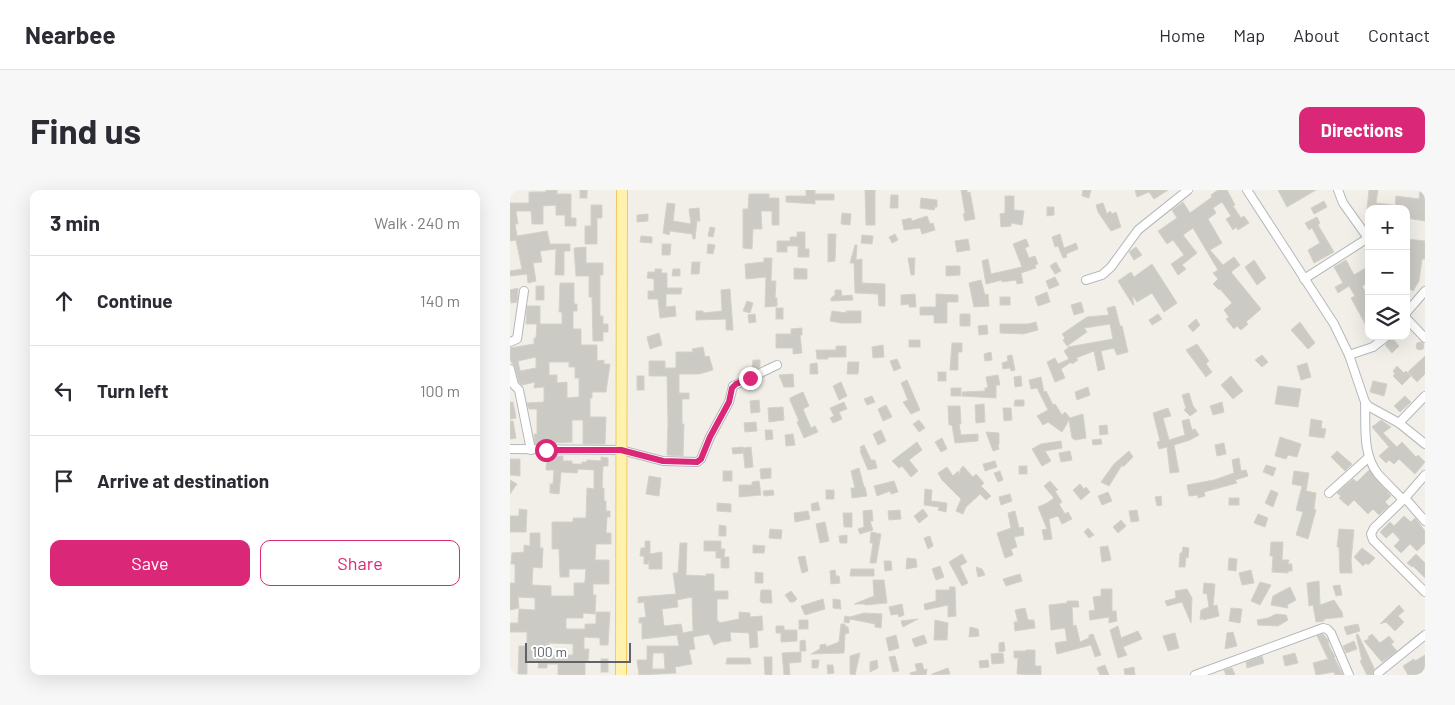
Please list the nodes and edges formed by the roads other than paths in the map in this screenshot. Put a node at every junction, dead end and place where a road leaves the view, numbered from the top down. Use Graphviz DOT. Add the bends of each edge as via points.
graph roads {
  1 [pos="622,190"];
  2 [pos="1188,190"];
  3 [pos="1247,190"];
  4 [pos="1338,190"];
  5 [pos="1304,279"];
  6 [pos="1086,280"];
  7 [pos="524,291"];
  8 [pos="1425,291"];
  9 [pos="1410,308"];
  10 [pos="1410,322"];
  11 [pos="1425,338"];
  12 [pos="1382,340"];
  13 [pos="510,342"];
  14 [pos="1350,356"];
  15 [pos="777,365"];
  16 [pos="510,368"];
  17 [pos="1425,396"];
  18 [pos="1366,402"];
  19 [pos="1399,423"];
  20 [pos="1425,444"];
  21 [pos="510,449"];
  22 [pos="531,450"];
  23 [pos="621,450"];
  24 [pos="1369,457"];
  25 [pos="1425,475"];
  26 [pos="1329,493"];
  27 [pos="1404,499"];
  28 [pos="1425,521"];
  29 [pos="1425,592"];
  30 [pos="1425,635"];
  31 [pos="1378,673"];
  32 [pos="621,675"];
  33 [pos="1196,675"];
  34 [pos="1349,675"];
  1 -- 23 [label="main road"];
  2 -- 6 [label="street" via="1138,230 1107,271"];
  3 -- 5 [label="street"];
  4 -- 5 [label="street" via="1368,238"];
  5 -- 14 [label="street" via="1334,324"];
  7 -- 13 [label="street" via="517,339"];
  8 -- 9 [label="street"];
  10 -- 11 [label="street"];
  12 -- 14 [label="street"];
  14 -- 18 [label="street"];
  15 -- 23 [label="street" via="733,386 729,402 697,462 663,461"];
  16 -- 22 [label="street" via="514,385 519,390"];
  17 -- 19 [label="street"];
  18 -- 19 [label="street"];
  18 -- 24 [label="street"];
  19 -- 20 [label="street"];
  21 -- 22 [label="street"];
  22 -- 23 [label="street"];
  23 -- 32 [label="main road"];
  24 -- 26 [label="street"];
  24 -- 27 [label="street" via="1378,473"];
  25 -- 27 [label="street"];
  27 -- 28 [label="street"];
  27 -- 29 [label="street" via="1371,534"];
  30 -- 31 [label="street"];
  33 -- 34 [label="street" via="1323,628 1331,634"];
}
